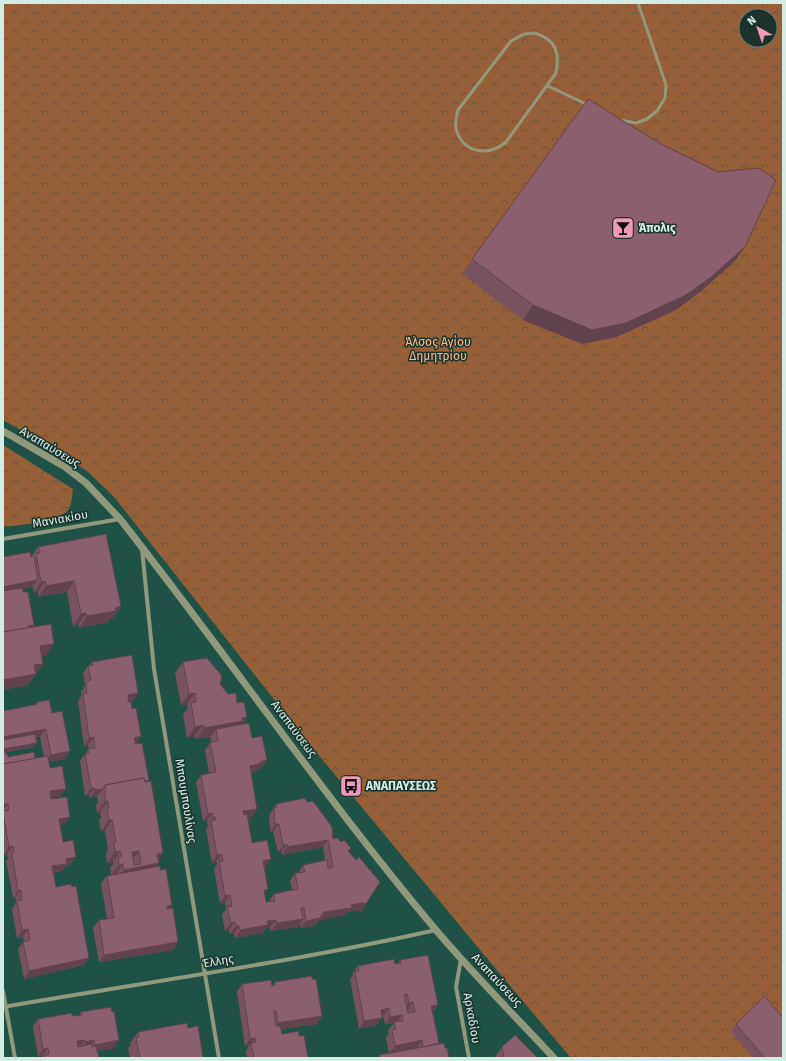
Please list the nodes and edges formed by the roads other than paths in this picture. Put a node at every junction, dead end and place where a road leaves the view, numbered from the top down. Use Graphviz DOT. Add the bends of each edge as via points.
graph roads {
  1 [pos="638,3"];
  2 [pos="548,86"];
  3 [pos="591,106"];
  4 [pos="613,117"];
  5 [pos="3,432"];
  6 [pos="120,519"];
  7 [pos="3,539"];
  8 [pos="142,546"];
  9 [pos="436,930"];
  10 [pos="461,958"];
  11 [pos="204,973"];
  12 [pos="3,991"];
  13 [pos="4,1006"];
  14 [pos="15,1058"];
  15 [pos="219,1058"];
  16 [pos="469,1058"];
  17 [pos="554,1058"];
  1 -- 4 [label="lane" via="666,85 665,98 657,111 647,119 636,123"];
  2 -- 2 [label="lane" via="556,73 558,60 555,47 544,36 535,33 524,34 511,41 458,110 456,131 470,148 482,151 500,148"];
  2 -- 3 [label="lane"];
  5 -- 6 [label="street, Αναπαύσεως" via="65,467 86,483"];
  6 -- 7 [label="street, Μανιακίου"];
  6 -- 8 [label="street, Αναπαύσεως"];
  8 -- 9 [label="street, Αναπαύσεως" via="333,800"];
  8 -- 11 [label="street, Μπουμπουλίνας" via="154,669"];
  9 -- 10 [label="street, Αναπαύσεως"];
  9 -- 11 [label="street, Έλλης"];
  10 -- 16 [label="street, Αρκαδίου" via="456,987"];
  10 -- 17 [label="street, Αναπαύσεως"];
  11 -- 13 [label="street, Έλλης"];
  11 -- 15 [label="street, Μπουμπουλίνας"];
  12 -- 13 [label="street"];
  13 -- 14 [label="street"];
}
